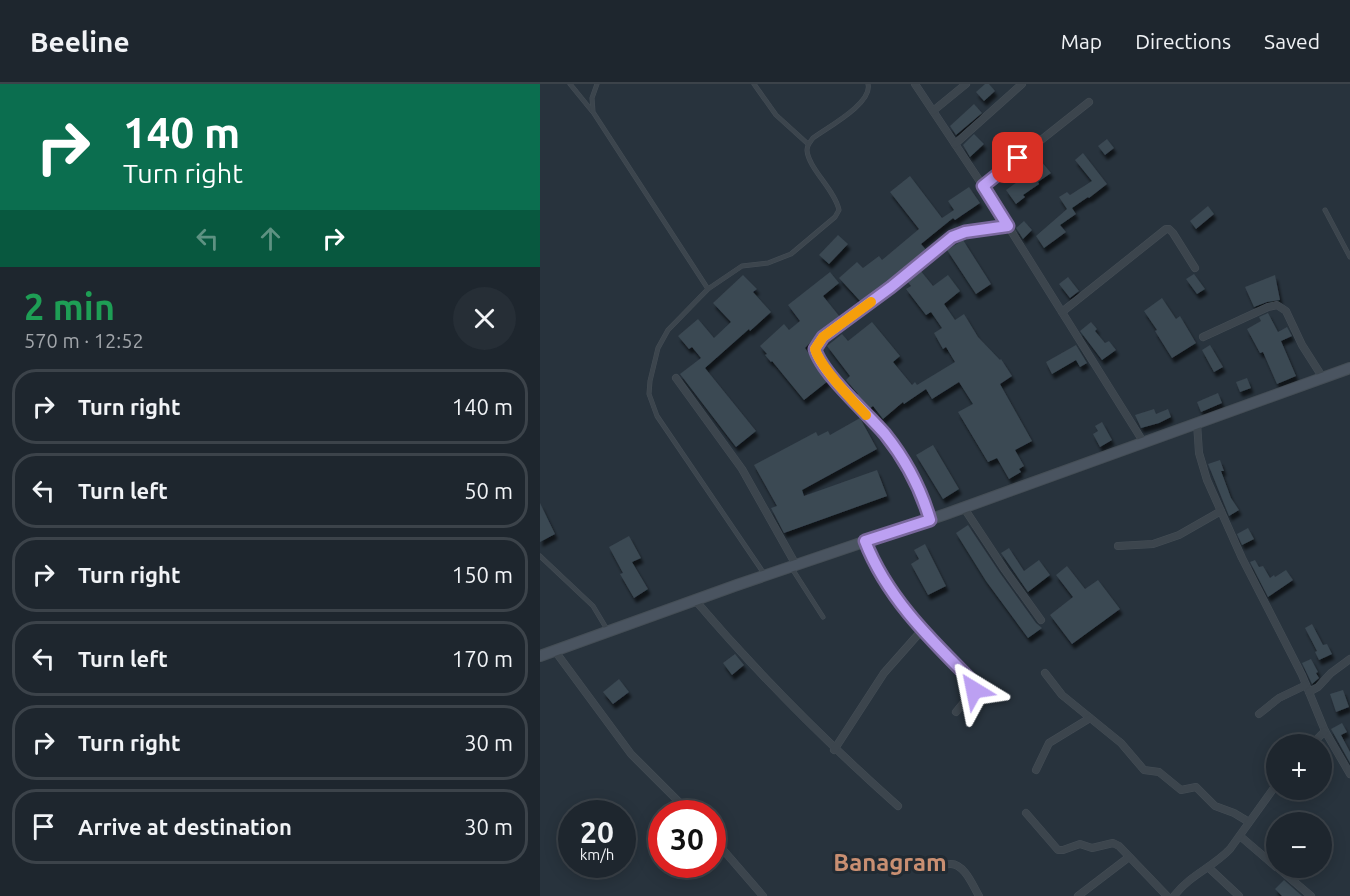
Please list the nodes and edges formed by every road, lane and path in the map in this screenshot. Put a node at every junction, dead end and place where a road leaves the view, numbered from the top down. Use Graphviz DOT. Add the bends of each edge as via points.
graph roads {
  1 [pos="570,84"];
  2 [pos="597,84"];
  3 [pos="754,84"];
  4 [pos="868,84"];
  5 [pos="915,84"];
  6 [pos="966,84"];
  7 [pos="1022,84"];
  8 [pos="1089,102"];
  9 [pos="933,111"];
  10 [pos="593,112"];
  11 [pos="808,144"];
  12 [pos="955,144"];
  13 [pos="983,186"];
  14 [pos="1325,210"];
  15 [pos="1008,226"];
  16 [pos="1350,257"];
  17 [pos="1195,268"];
  18 [pos="708,289"];
  19 [pos="1062,312"];
  20 [pos="1203,336"];
  21 [pos="1350,368"];
  22 [pos="676,378"];
  23 [pos="1323,378"];
  24 [pos="1197,423"];
  25 [pos="1144,443"];
  26 [pos="964,508"];
  27 [pos="1221,511"];
  28 [pos="930,520"];
  29 [pos="865,541"];
  30 [pos="1118,546"];
  31 [pos="540,556"];
  32 [pos="794,566"];
  33 [pos="766,575"];
  34 [pos="695,600"];
  35 [pos="823,617"];
  36 [pos="1041,620"];
  37 [pos="922,630"];
  38 [pos="609,631"];
  39 [pos="555,651"];
  40 [pos="540,656"];
  41 [pos="1350,658"];
  42 [pos="1045,673"];
  43 [pos="1307,689"];
  44 [pos="956,712"];
  45 [pos="1259,714"];
  46 [pos="1090,718"];
  47 [pos="1325,731"];
  48 [pos="1322,734"];
  49 [pos="834,750"];
  50 [pos="1036,770"];
  51 [pos="1350,774"];
  52 [pos="1266,799"];
  53 [pos="677,800"];
  54 [pos="898,806"];
  55 [pos="1026,813"];
  56 [pos="1249,822"];
  57 [pos="1240,836"];
  58 [pos="726,853"];
  59 [pos="1129,857"];
  60 [pos="1266,858"];
  61 [pos="1208,867"];
  62 [pos="930,869"];
  63 [pos="1290,878"];
  64 [pos="763,896"];
  65 [pos="979,896"];
  66 [pos="1078,896"];
  67 [pos="1167,896"];
  68 [pos="1174,896"];
  69 [pos="1239,896"];
  70 [pos="1311,896"];
  1 -- 10 [label="lane"];
  2 -- 10 [label="lane"];
  3 -- 11 [label="lane" via="776,115"];
  4 -- 11 [label="lane" via="868,95 861,103"];
  5 -- 9 [label="street"];
  6 -- 9 [label="street"];
  7 -- 12 [label="street"];
  8 -- 13 [label="street"];
  9 -- 12 [label="street"];
  10 -- 18 [label="lane"];
  11 -- 18 [label="lane" via="811,161 837,202 835,218 791,254 768,263 742,266"];
  12 -- 13 [label="street"];
  13 -- 15 [label="street"];
  14 -- 16 [label="lane"];
  15 -- 19 [label="street"];
  15 -- 28 [label="street" via="952,237 823,337 815,349 839,384 895,448 919,488"];
  17 -- 19 [label="street" via="1173,233 1166,229"];
  18 -- 33 [label="lane" via="662,339 649,394 657,416"];
  19 -- 25 [label="street"];
  20 -- 23 [label="street" via="1268,307 1283,307"];
  21 -- 23 [label="main road"];
  22 -- 32 [label="street" via="742,470"];
  23 -- 24 [label="main road"];
  24 -- 25 [label="main road"];
  24 -- 27 [label="street" via="1202,465"];
  25 -- 26 [label="main road"];
  26 -- 28 [label="main road"];
  26 -- 36 [label="street"];
  27 -- 30 [label="street" via="1162,541 1145,546"];
  27 -- 43 [label="street"];
  28 -- 29 [label="main road"];
  29 -- 32 [label="main road"];
  29 -- 37 [label="street" via="906,612"];
  31 -- 38 [label="lane" via="593,606"];
  32 -- 33 [label="main road"];
  32 -- 35 [label="lane"];
  33 -- 34 [label="main road"];
  34 -- 38 [label="main road"];
  34 -- 49 [label="street"];
  37 -- 44 [label="street" via="973,682 974,690"];
  37 -- 49 [label="street" via="884,673"];
  38 -- 39 [label="main road"];
  39 -- 40 [label="main road"];
  39 -- 53 [label="street" via="631,754"];
  41 -- 43 [label="street" via="1318,687"];
  42 -- 46 [label="street" via="1062,695"];
  43 -- 45 [label="street" via="1279,698"];
  43 -- 47 [label="street"];
  46 -- 50 [label="street" via="1049,743"];
  46 -- 56 [label="street" via="1121,743 1144,770 1159,772 1181,790 1196,787 1215,806"];
  47 -- 48 [label="street"];
  47 -- 51 [label="street"];
  49 -- 54 [label="street"];
  52 -- 56 [label="street"];
  55 -- 59 [label="street" via="1058,850 1080,844 1092,848 1113,843"];
  56 -- 57 [label="street"];
  57 -- 60 [label="street"];
  57 -- 61 [label="street" via="1222,858"];
  58 -- 64 [label="street"];
  59 -- 66 [label="street"];
  59 -- 67 [label="street"];
  61 -- 68 [label="street"];
  61 -- 69 [label="street"];
  62 -- 65 [label="street" via="956,864"];
  63 -- 70 [label="street"];
}
